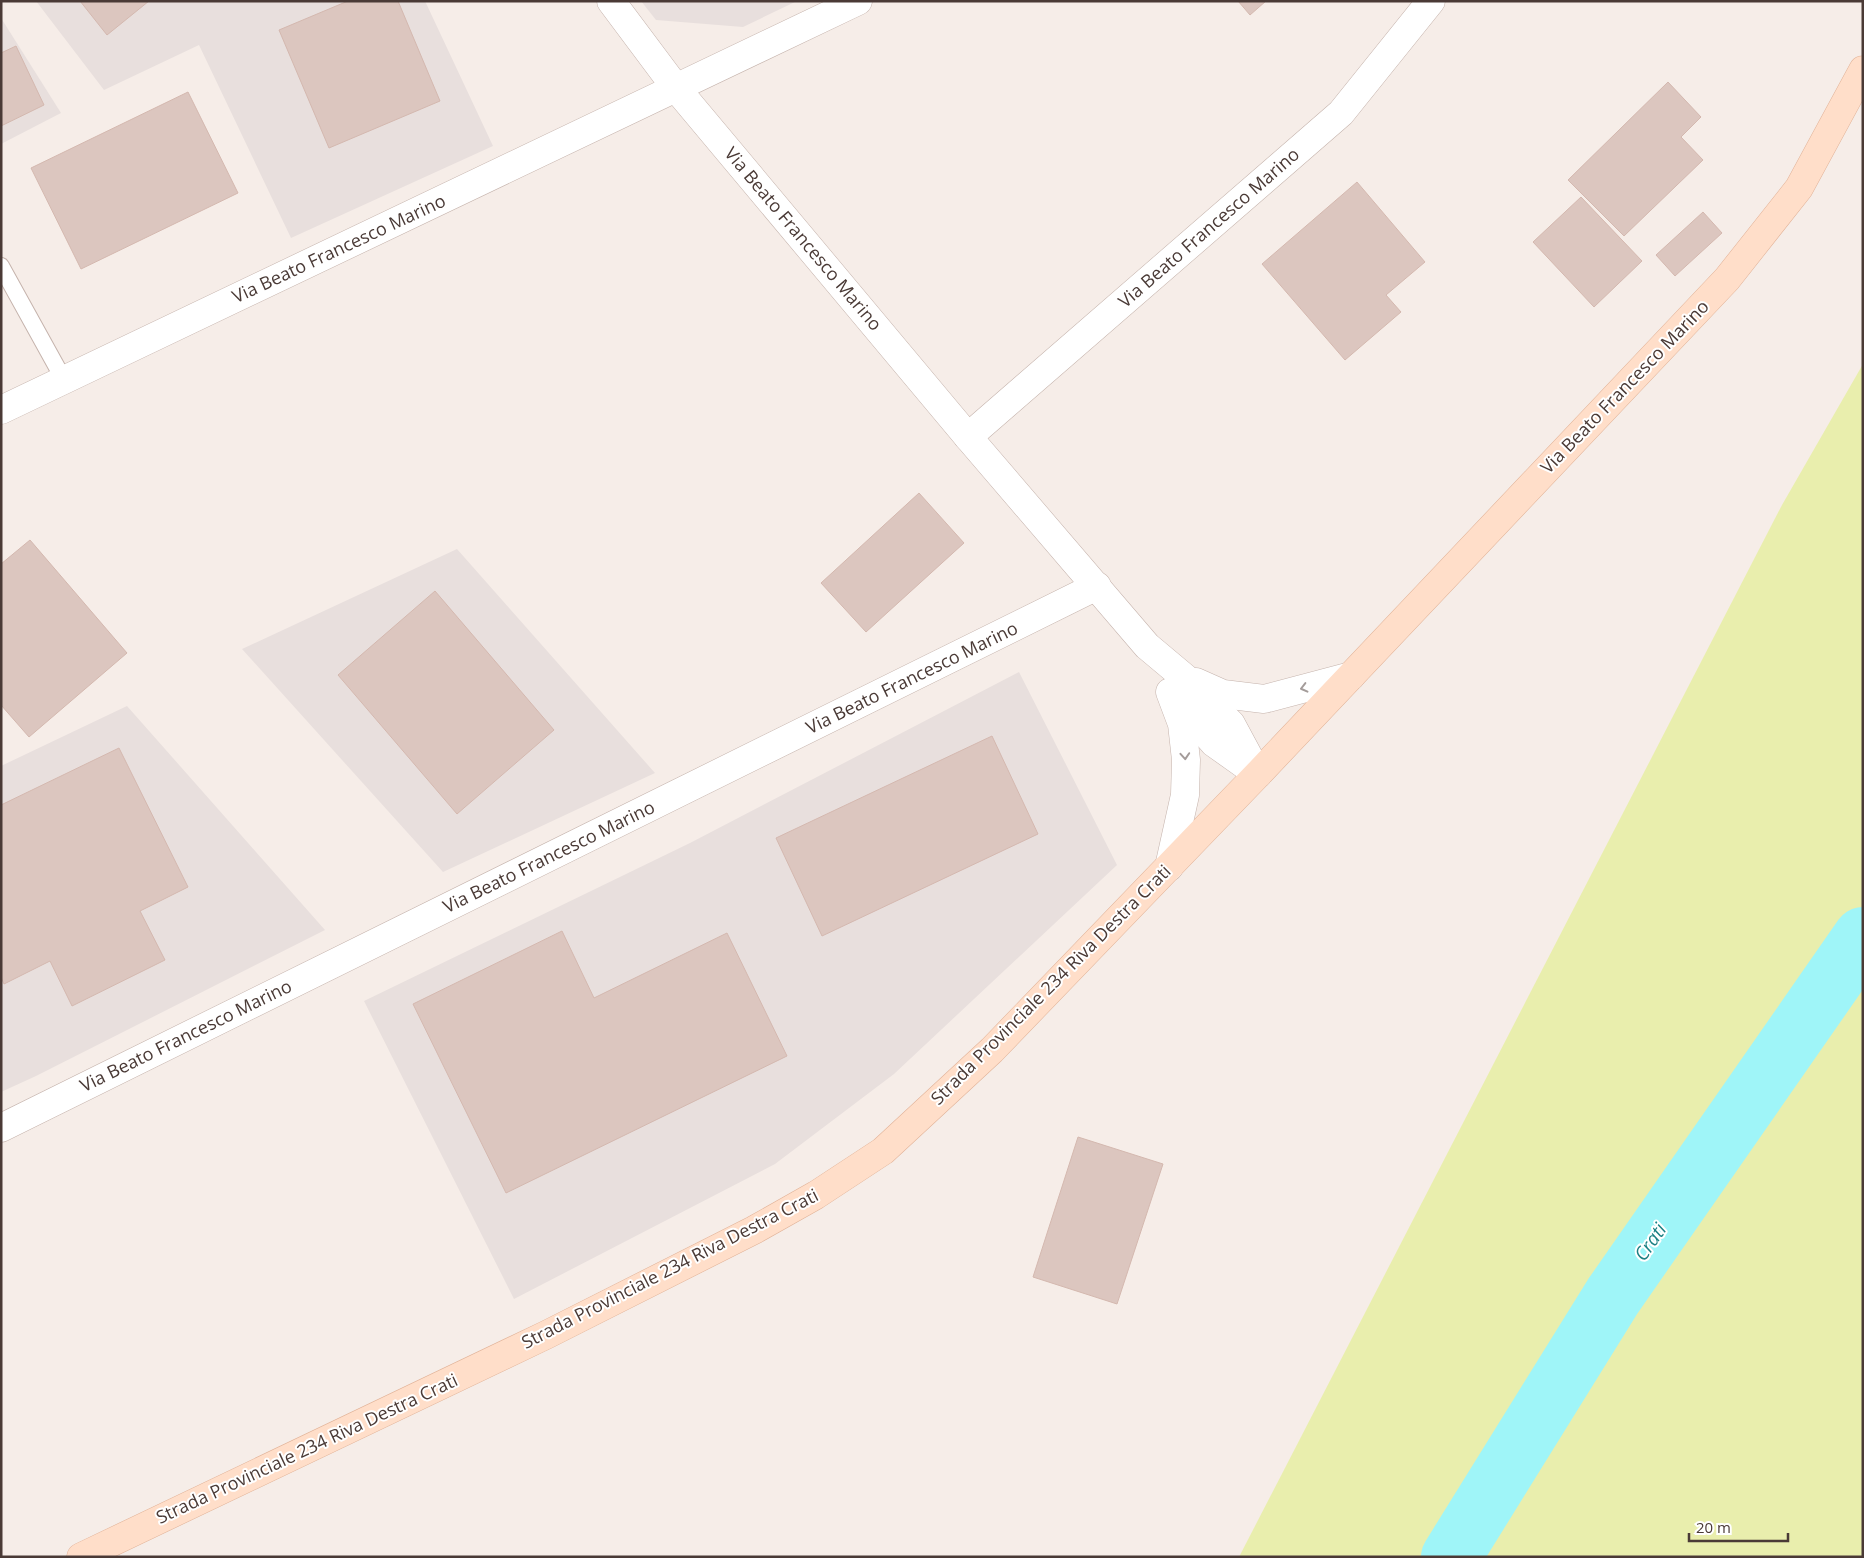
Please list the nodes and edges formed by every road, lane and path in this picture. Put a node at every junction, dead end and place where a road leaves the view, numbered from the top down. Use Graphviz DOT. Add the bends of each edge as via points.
graph roads {
  1 [pos="611,1"];
  2 [pos="858,1"];
  3 [pos="1431,1"];
  4 [pos="1863,70"];
  5 [pos="676,88"];
  6 [pos="1,266"];
  7 [pos="64,380"];
  8 [pos="1,410"];
  9 [pos="968,437"];
  10 [pos="1097,586"];
  11 [pos="1351,676"];
  12 [pos="1177,685"];
  13 [pos="1258,774"];
  14 [pos="1169,867"];
  15 [pos="1,1128"];
  16 [pos="81,1557"];
  1 -- 5 [label="street, Via Beato Francesco Marino"];
  2 -- 5 [label="street, Via Beato Francesco Marino"];
  3 -- 9 [label="street, Via Beato Francesco Marino" via="1341,113"];
  4 -- 11 [label="main road, Via Beato Francesco Marino" via="1799,188 1727,279"];
  5 -- 7 [label="street, Via Beato Francesco Marino"];
  5 -- 9 [label="street, Via Beato Francesco Marino"];
  6 -- 7 [label="lane"];
  7 -- 8 [label="street, Via Beato Francesco Marino"];
  9 -- 10 [label="street, Via Beato Francesco Marino"];
  10 -- 12 [label="street, Via Beato Francesco Marino"];
  10 -- 15 [label="street, Via Beato Francesco Marino"];
  11 -- 12 [label="street, Via Beato Francesco Marino, one-way" via="1264,698"];
  11 -- 13 [label="main road, Via Beato Francesco Marino"];
  12 -- 13 [label="street, Via Beato Francesco Marino" via="1231,724"];
  12 -- 14 [label="street, Via Beato Francesco Marino, one-way" via="1186,760 1185,795"];
  13 -- 14 [label="main road, Strada Provinciale 234 Riva Destra Crati"];
  14 -- 16 [label="main road, Strada Provinciale 234 Riva Destra Crati" via="992,1050 883,1151 816,1195 546,1335"];
}
